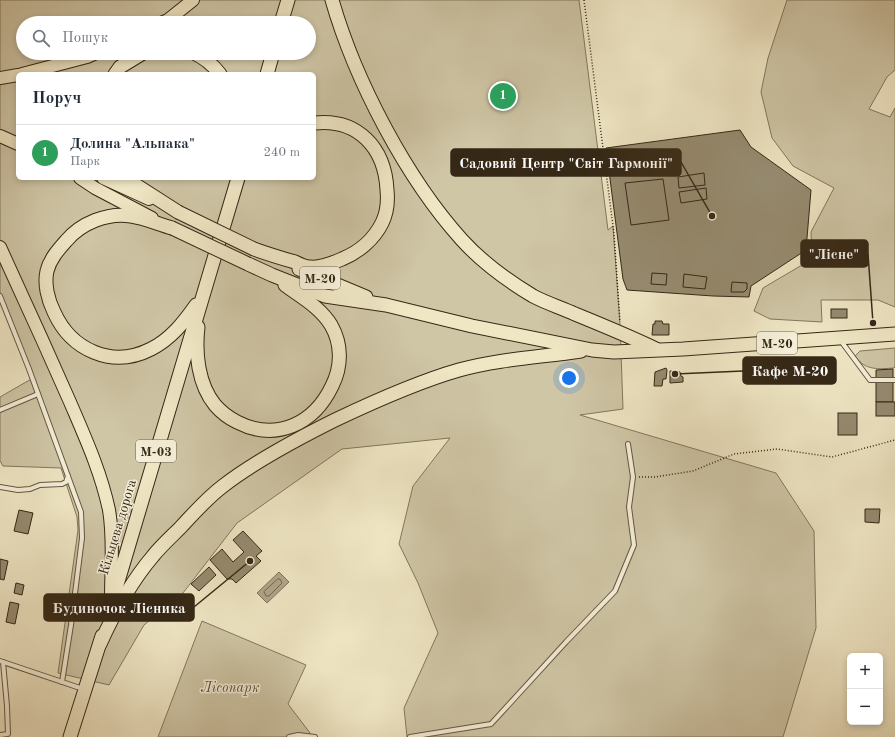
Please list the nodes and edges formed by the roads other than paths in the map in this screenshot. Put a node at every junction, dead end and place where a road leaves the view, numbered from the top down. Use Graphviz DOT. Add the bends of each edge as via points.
graph roads {
  1 [pos="193,0"];
  2 [pos="288,0"];
  3 [pos="332,0"];
  4 [pos="173,16"];
  5 [pos="283,16"];
  6 [pos="76,60"];
  7 [pos="132,60"];
  8 [pos="207,60"];
  9 [pos="271,60"];
  10 [pos="30,72"];
  11 [pos="117,72"];
  12 [pos="218,72"];
  13 [pos="268,72"];
  14 [pos="16,75"];
  15 [pos="0,78"];
  16 [pos="316,123"];
  17 [pos="0,136"];
  18 [pos="16,143"];
  19 [pos="83,180"];
  20 [pos="107,180"];
  21 [pos="128,180"];
  22 [pos="238,181"];
  23 [pos="178,212"];
  24 [pos="172,228"];
  25 [pos="0,248"];
  26 [pos="254,249"];
  27 [pos="272,275"];
  28 [pos="0,296"];
  29 [pos="202,297"];
  30 [pos="386,305"];
  31 [pos="895,334"];
  32 [pos="839,339"];
  33 [pos="592,350"];
  34 [pos="659,350"];
  35 [pos="895,380"];
  36 [pos="38,394"];
  37 [pos="0,410"];
  38 [pos="628,444"];
  39 [pos="68,475"];
  40 [pos="0,487"];
  41 [pos="111,604"];
  42 [pos="100,644"];
  43 [pos="1,662"];
  44 [pos="62,682"];
  45 [pos="85,689"];
  46 [pos="0,735"];
  47 [pos="8,735"];
  48 [pos="70,736"];
  49 [pos="288,737"];
  50 [pos="314,737"];
  51 [pos="410,737"];
  1 -- 4 [label="main road"];
  2 -- 5 [label="highway"];
  3 -- 34 [label="highway" via="359,74 385,127 421,187 462,241 495,270 534,296"];
  6 -- 10 [label="main road"];
  7 -- 11 [label="highway" via="120,67"];
  8 -- 12 [label="highway"];
  9 -- 13 [label="highway"];
  14 -- 15 [label="main road"];
  16 -- 26 [label="highway" via="336,124 356,131 377,150 387,177 386,209 382,222 362,247 348,257 324,265 310,267"];
  17 -- 18 [label="main road"];
  19 -- 24 [label="main road"];
  20 -- 23 [label="main road"];
  21 -- 23 [label="highway"];
  22 -- 29 [label="highway, Кільцева дорога / М-03"];
  23 -- 26 [label="highway, М-20, bridge"];
  24 -- 27 [label="highway, М-20, bridge"];
  24 -- 29 [label="highway" via="130,216 117,215 87,224 72,233 50,260 46,279 50,304 58,320 75,341 97,354 122,358 144,353 165,340 181,325"];
  25 -- 41 [label="main road" via="54,366 100,478 111,525"];
  26 -- 30 [label="highway, М-20"];
  27 -- 29 [label="highway" via="319,310 331,325 338,340 340,358 337,376 327,397 308,418 290,427 270,430 244,425 229,417 209,397 197,356"];
  27 -- 30 [label="highway, М-20" via="325,296"];
  28 -- 36 [label="lane"];
  29 -- 41 [label="highway, Кільцева дорога / М-03"];
  30 -- 33 [label="highway, М-20" via="472,326"];
  31 -- 32 [label="highway, М-20"];
  32 -- 34 [label="highway, М-20"];
  32 -- 35 [label="lane" via="870,380"];
  33 -- 34 [label="highway, М-20"];
  33 -- 42 [label="highway" via="496,362 459,370 357,409 310,432 251,466 200,506 152,557 128,590"];
  36 -- 37 [label="lane"];
  36 -- 39 [label="lane"];
  38 -- 51 [label="lane" via="633,477 629,507 634,545 615,591 491,724"];
  39 -- 40 [label="lane" via="66,482 62,484 18,490"];
  39 -- 44 [label="lane" via="82,512 82,538"];
  41 -- 42 [label="highway, Кільцева дорога / М-03"];
  42 -- 45 [label="highway, Кільцева дорога / М-03"];
  43 -- 44 [label="lane"];
  43 -- 47 [label="lane"];
  44 -- 45 [label="lane"];
  45 -- 48 [label="highway, Кільцева дорога / М-03"];
  46 -- 47 [label="lane"];
  49 -- 50 [label="lane"];
}
